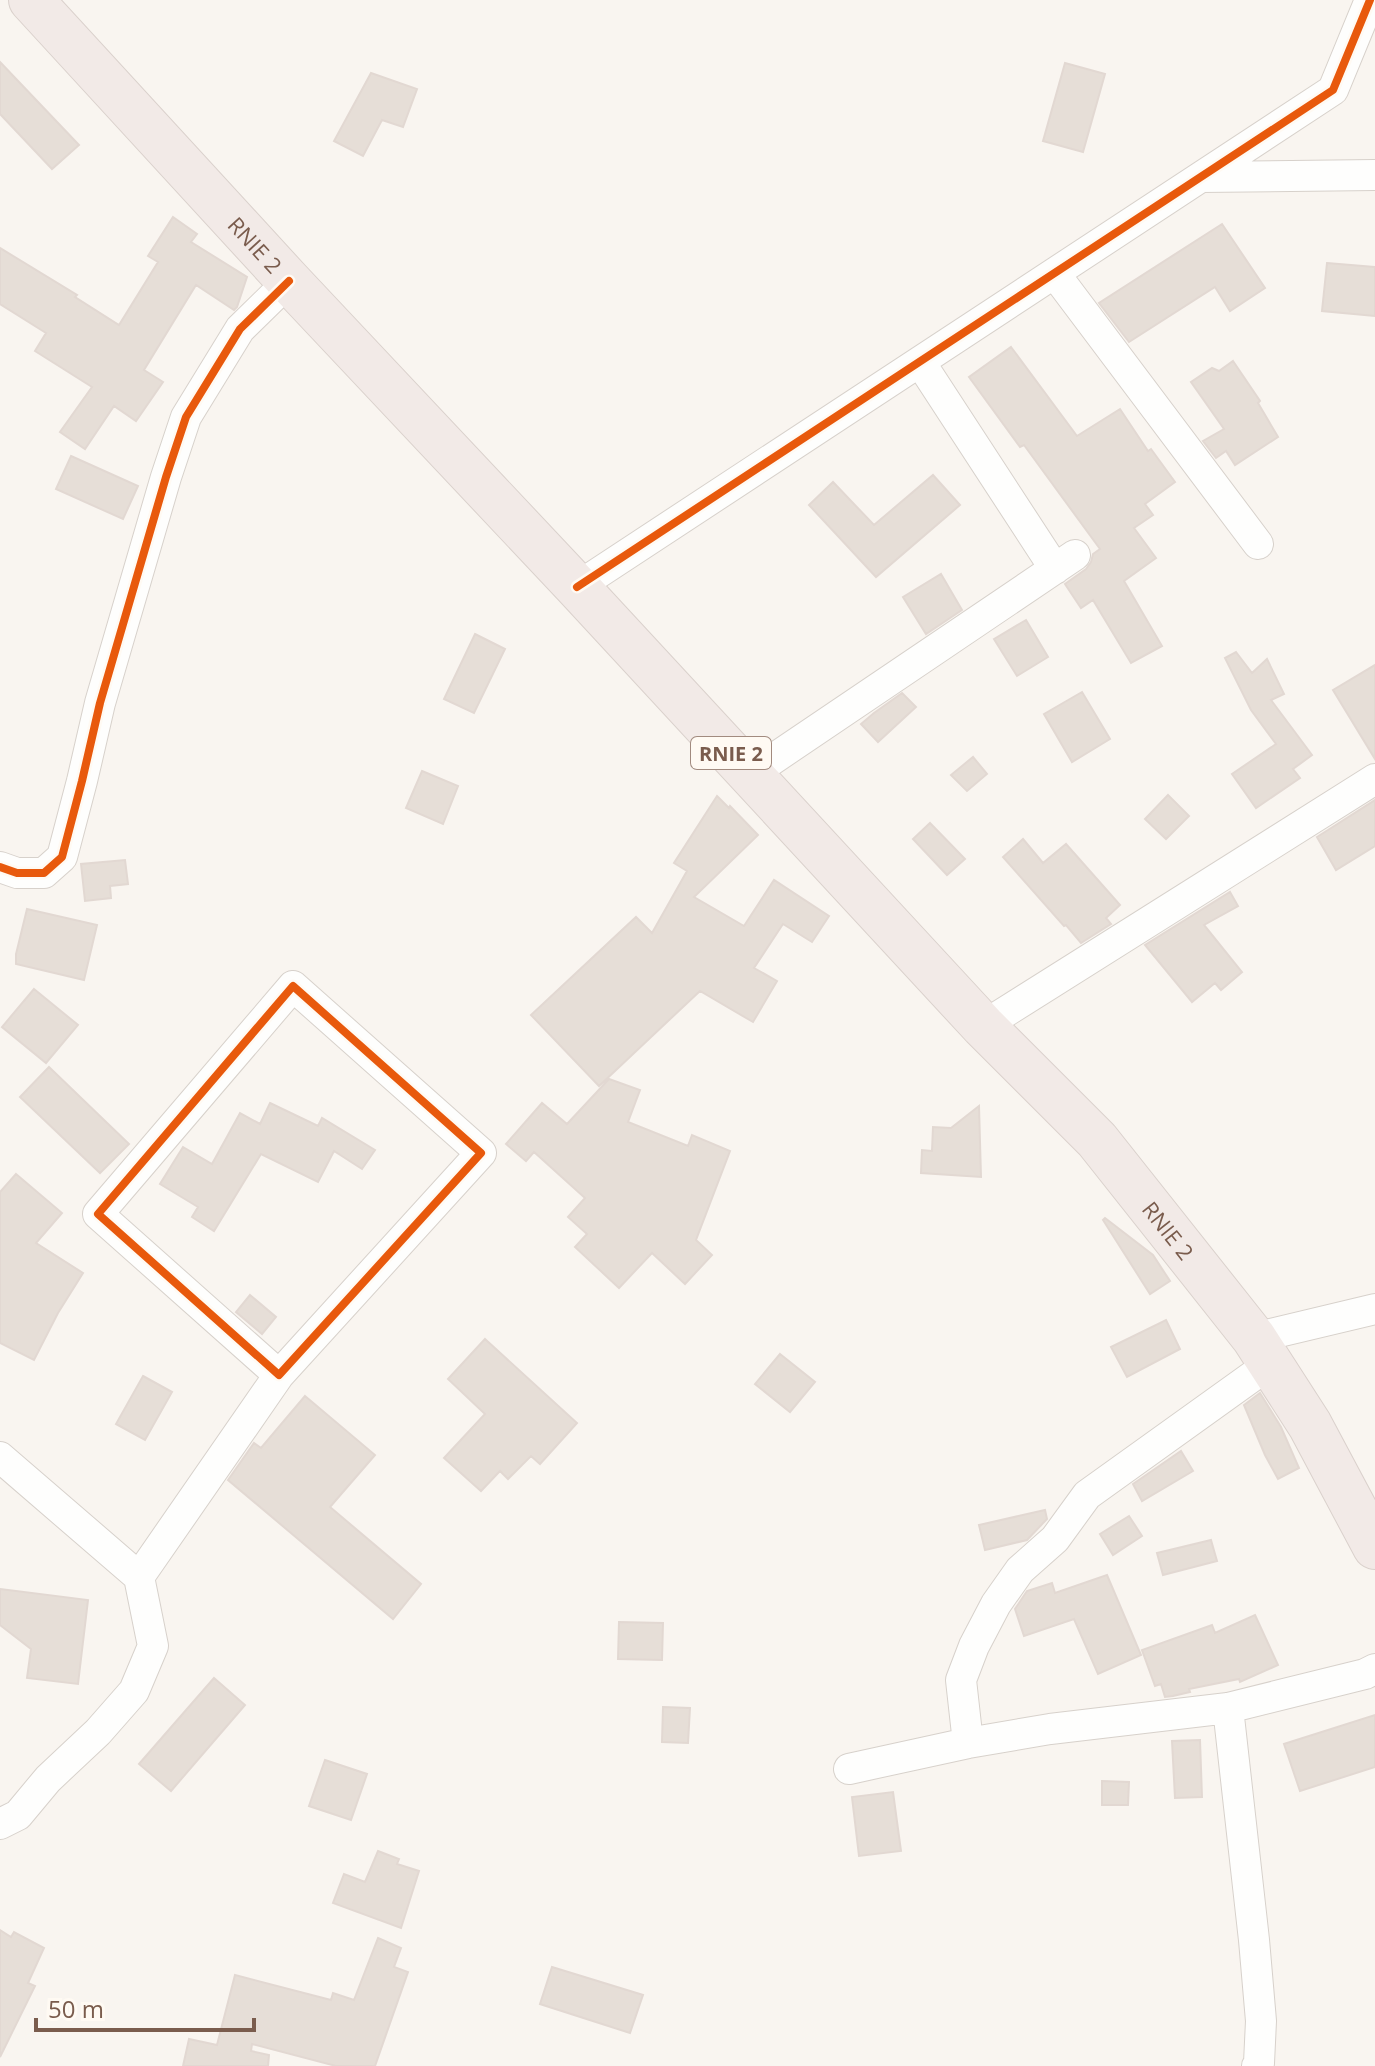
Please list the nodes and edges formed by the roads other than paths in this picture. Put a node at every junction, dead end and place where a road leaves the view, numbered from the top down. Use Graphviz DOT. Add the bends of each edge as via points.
graph roads {
  1 [pos="32,0"];
  2 [pos="1370,0"];
  3 [pos="1375,175"];
  4 [pos="1201,177"];
  5 [pos="1055,274"];
  6 [pos="289,281"];
  7 [pos="920,362"];
  8 [pos="1258,544"];
  9 [pos="577,587"];
  10 [pos="751,774"];
  11 [pos="1375,779"];
  12 [pos="0,867"];
  13 [pos="983,1026"];
  14 [pos="1375,1309"];
  15 [pos="1263,1351"];
  16 [pos="279,1375"];
  17 [pos="0,1457"];
  18 [pos="1375,1547"];
  19 [pos="139,1577"];
  20 [pos="1375,1669"];
  21 [pos="1228,1708"];
  22 [pos="968,1743"];
  23 [pos="849,1769"];
  24 [pos="0,1824"];
  25 [pos="1259,2065"];
  1 -- 6 [label="highway, RNIE 2 / RNIE 2"];
  2 -- 4 [label="street" via="1333,90"];
  3 -- 4 [label="street"];
  4 -- 5 [label="street"];
  5 -- 7 [label="street"];
  5 -- 8 [label="street"];
  6 -- 9 [label="highway, RNIE 2 / RNIE 2"];
  6 -- 12 [label="street" via="240,329 186,417 100,703 62,857 44,873"];
  7 -- 9 [label="street"];
  7 -- 10 [label="street" via="1065,562"];
  9 -- 10 [label="highway, RNIE 2 / RNIE 2"];
  10 -- 13 [label="highway, RNIE 2 / RNIE 2"];
  11 -- 13 [label="street"];
  13 -- 15 [label="highway, RNIE 2 / RNIE 2" via="1097,1140"];
  14 -- 15 [label="street"];
  15 -- 18 [label="highway, RNIE 2 / RNIE 2" via="1310,1425"];
  15 -- 22 [label="street" via="1184,1423 1087,1495 1055,1539 1020,1570 991,1614 961,1680"];
  16 -- 16 [label="street" via="98,1214 293,986 481,1153"];
  16 -- 19 [label="street"];
  17 -- 19 [label="street"];
  19 -- 24 [label="street" via="153,1646 134,1691 18,1815"];
  20 -- 21 [label="street"];
  21 -- 22 [label="street"];
  21 -- 25 [label="street" via="1254,1940"];
  22 -- 23 [label="street"];
}
